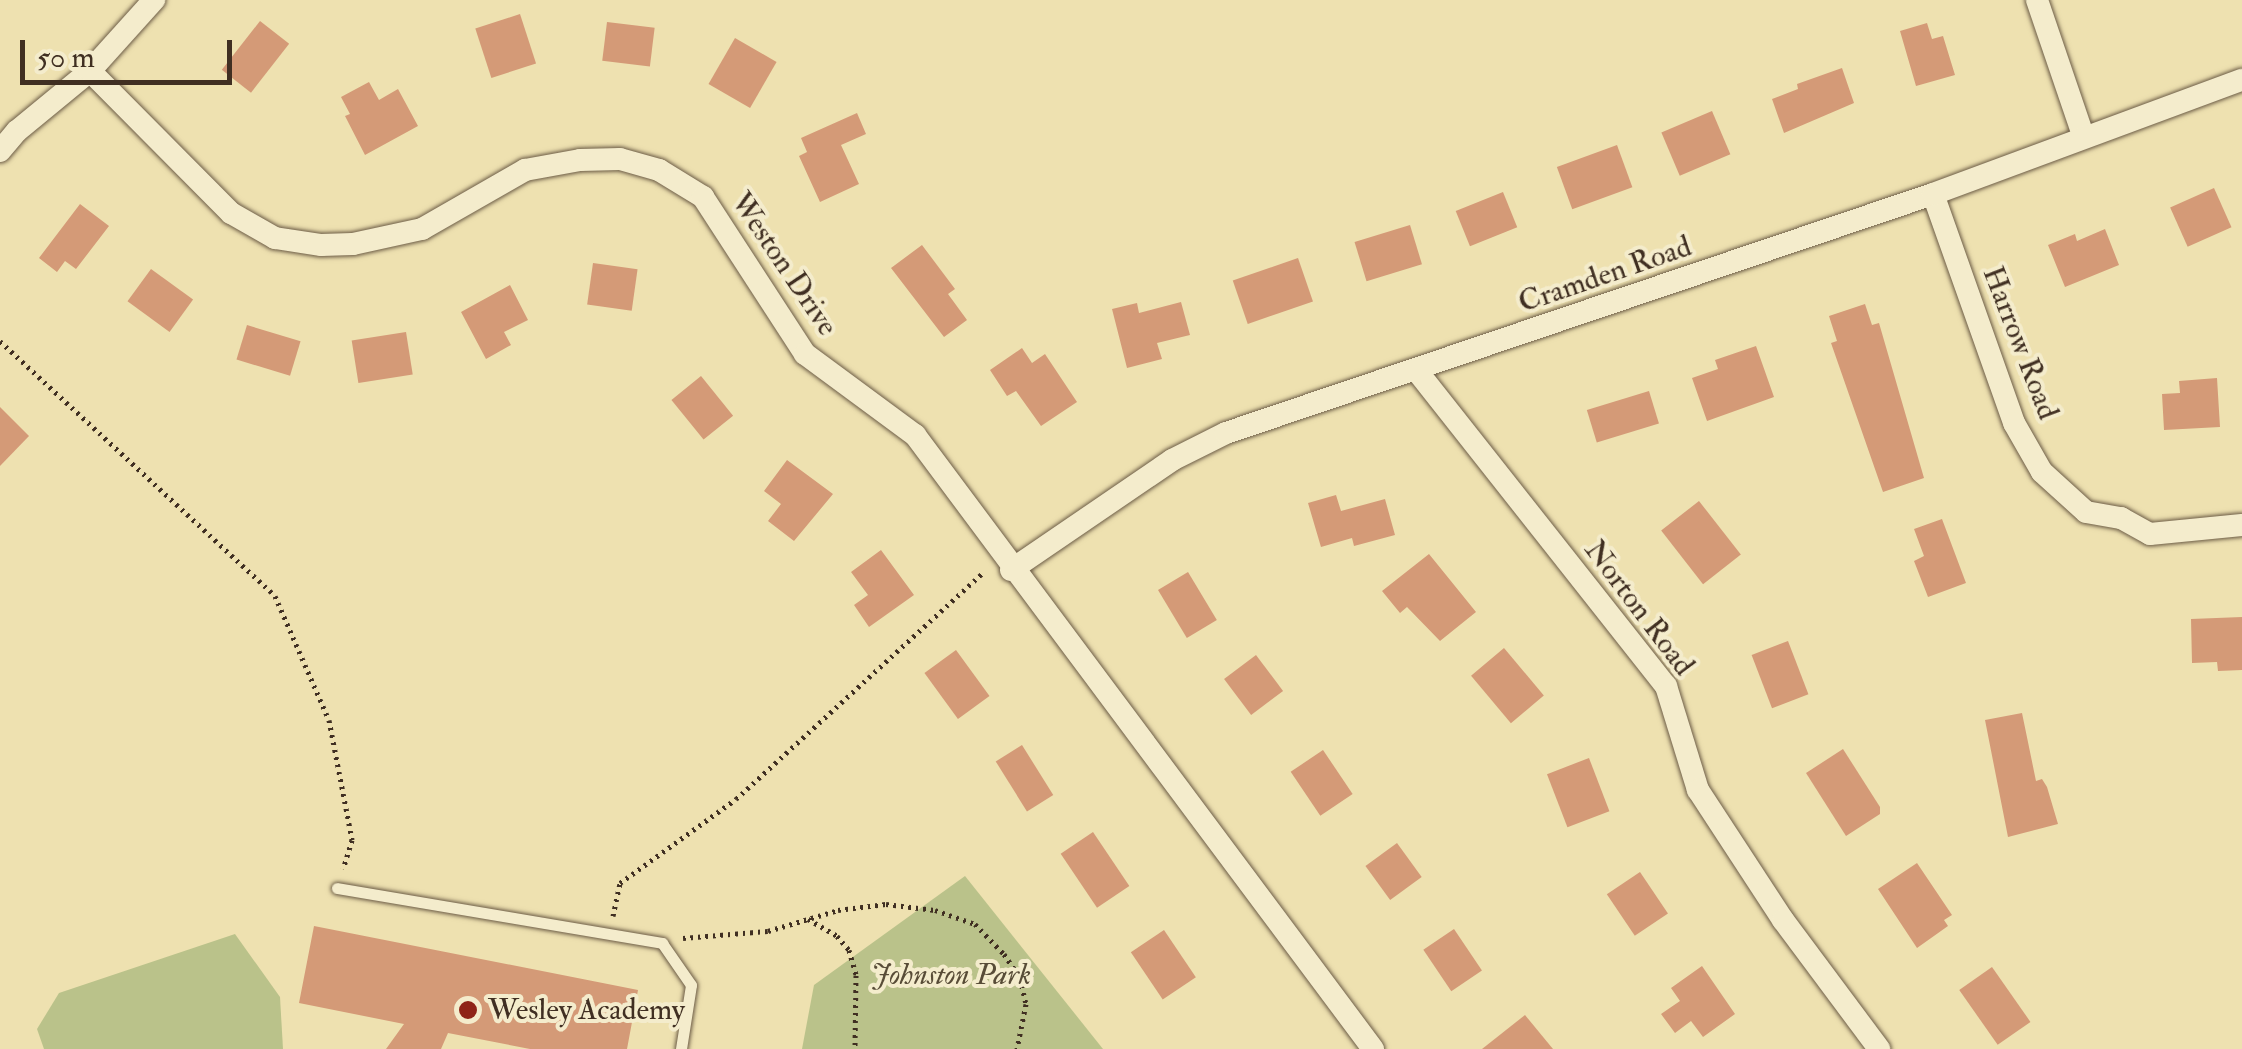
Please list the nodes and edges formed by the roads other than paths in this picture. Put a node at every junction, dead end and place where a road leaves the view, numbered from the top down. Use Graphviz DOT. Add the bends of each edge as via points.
graph roads {
  1 [pos="154,0"];
  2 [pos="2037,0"];
  3 [pos="90,71"];
  4 [pos="2242,80"];
  5 [pos="2083,135"];
  6 [pos="0,151"];
  7 [pos="1933,194"];
  8 [pos="1418,371"];
  9 [pos="2242,525"];
  10 [pos="1006,563"];
  11 [pos="336,888"];
  12 [pos="681,1049"];
  13 [pos="1373,1049"];
  14 [pos="1879,1049"];
  1 -- 3 [label="street"];
  2 -- 5 [label="street"];
  3 -- 6 [label="street"];
  3 -- 10 [label="street, Weston Drive" via="232,213 274,238 353,244 422,229 525,170 620,159 658,170 703,197 804,354 915,435"];
  4 -- 5 [label="street, Cramden Road"];
  5 -- 7 [label="street, Cramden Road"];
  7 -- 8 [label="street, Cramden Road"];
  7 -- 9 [label="street, Harrow Road" via="2014,424 2042,472 2086,512 2121,518 2150,534"];
  8 -- 10 [label="street, Cramden Road" via="1226,433"];
  8 -- 14 [label="street, Norton Road" via="1666,686 1698,790"];
  10 -- 13 [label="street"];
  11 -- 12 [label="lane" via="662,944 690,985"];
}
